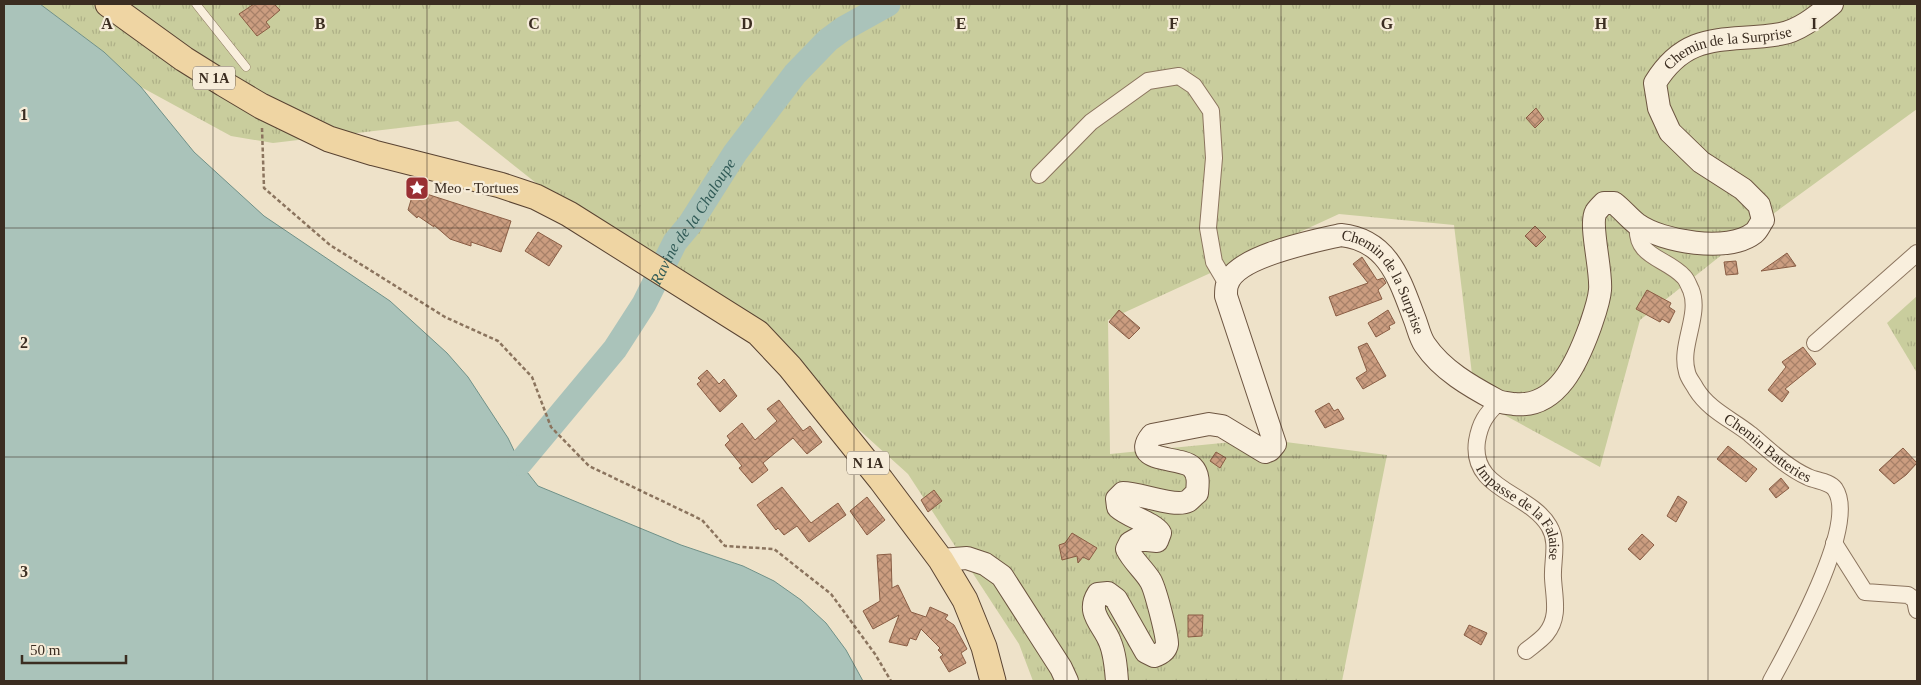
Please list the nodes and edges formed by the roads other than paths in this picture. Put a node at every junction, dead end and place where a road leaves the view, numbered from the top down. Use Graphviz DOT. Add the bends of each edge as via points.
graph roads {
  1 [pos="108,4"];
  2 [pos="196,4"];
  3 [pos="1832,4"];
  4 [pos="246,66"];
  5 [pos="1039,175"];
  6 [pos="1638,224"];
  7 [pos="1917,253"];
  8 [pos="1226,284"];
  9 [pos="1815,343"];
  10 [pos="1499,402"];
  11 [pos="1834,543"];
  12 [pos="941,560"];
  13 [pos="1917,610"];
  14 [pos="1526,651"];
  15 [pos="994,681"];
  16 [pos="1067,681"];
  17 [pos="1117,681"];
  18 [pos="1771,681"];
  1 -- 12 [label="main road, N 1A" via="184,59 261,106 329,139 536,197 569,214 758,333 790,367"];
  2 -- 4 [label="lane"];
  3 -- 6 [label="main road, Chemin de la Surprise" via="1813,20 1782,34 1712,40 1687,50 1664,68 1655,83 1659,108 1670,132 1702,162 1743,190 1759,206 1763,220 1755,233 1736,241 1710,245 1680,241"];
  5 -- 8 [label="street" via="1091,122 1148,81 1179,76 1194,86 1211,111 1214,158 1208,228 1214,262"];
  6 -- 10 [label="main road, Chemin de la Surprise" via="1614,203 1604,203 1595,213 1593,225 1600,266 1600,291 1581,351 1562,383 1545,398 1523,405"];
  6 -- 11 [label="street, Chemin Batteries" via="1639,244 1684,277 1692,292 1694,302 1684,359 1697,391 1711,408 1736,422 1789,465 1834,488 1840,500 1841,514"];
  7 -- 9 [label="street"];
  8 -- 10 [label="main road, Chemin de la Surprise" via="1237,270 1263,256 1341,235 1365,241 1379,250 1393,266 1424,343 1440,363 1467,384"];
  8 -- 17 [label="main road" via="1226,296 1275,444 1265,452 1222,426 1208,424 1152,435 1146,442 1150,454 1178,460 1191,467 1198,478 1197,493 1188,502 1175,503 1132,493 1123,493 1117,499 1118,507 1125,513 1160,533 1157,542 1137,539 1127,549 1151,581 1167,644 1162,653 1154,656 1146,652 1116,599 1108,593 1098,594 1093,611 1110,642"];
  10 -- 14 [label="street, Impasse de la Falaise" via="1485,414 1475,453 1485,474 1540,513 1555,540 1555,615 1546,634"];
  11 -- 13 [label="street" via="1865,592 1908,595 1915,600"];
  11 -- 18 [label="street, Chemin Batteries" via="1796,636"];
  12 -- 15 [label="main road, N 1A" via="965,600"];
  12 -- 16 [label="main road" via="967,558 985,564 1002,576"];
}
